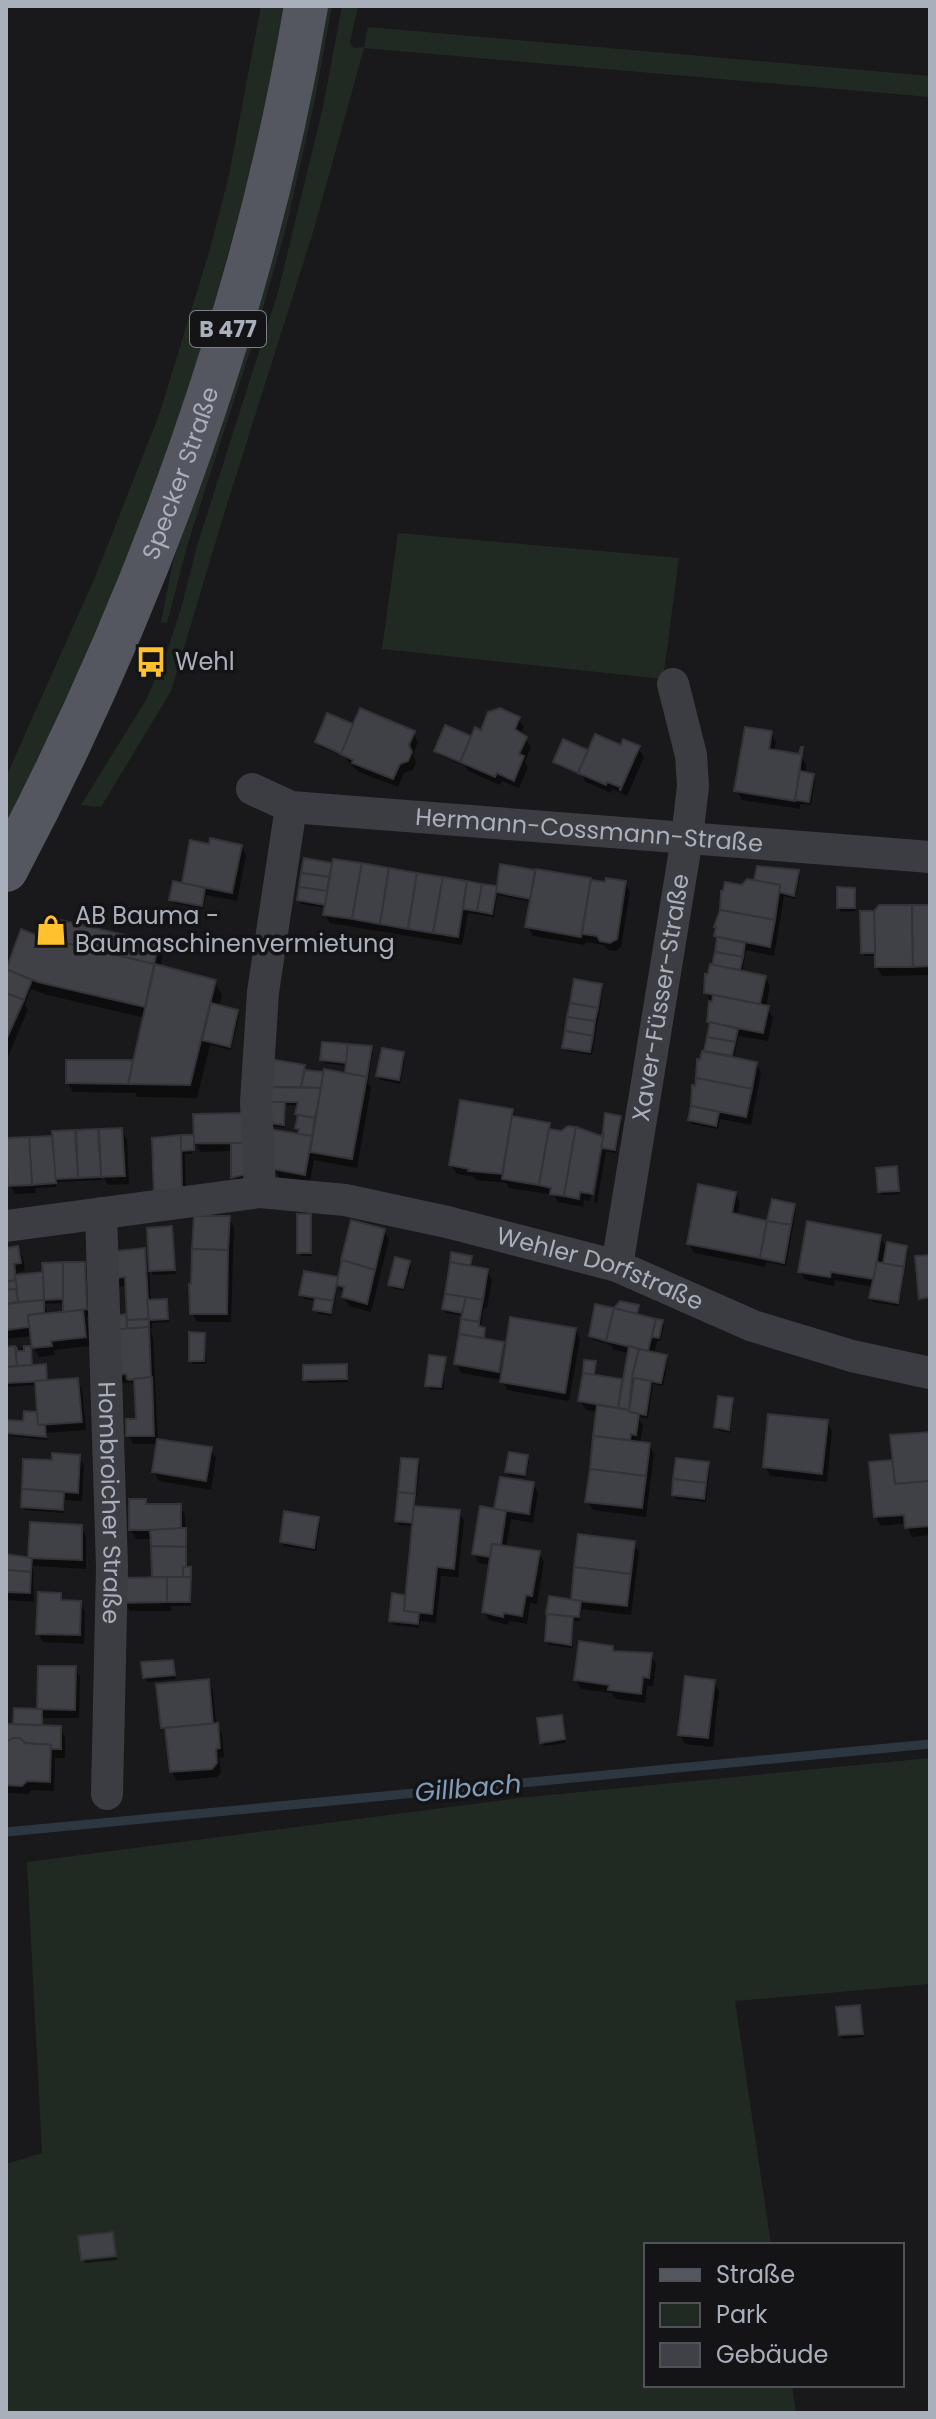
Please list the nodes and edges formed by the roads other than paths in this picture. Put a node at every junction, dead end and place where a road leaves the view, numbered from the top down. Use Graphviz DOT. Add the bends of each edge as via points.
graph roads {
  1 [pos="306,6"];
  2 [pos="673,684"];
  3 [pos="252,789"];
  4 [pos="291,807"];
  5 [pos="687,838"];
  6 [pos="930,857"];
  7 [pos="6,870"];
  8 [pos="260,1192"];
  9 [pos="101,1213"];
  10 [pos="6,1226"];
  11 [pos="617,1266"];
  12 [pos="930,1373"];
  13 [pos="107,1794"];
  1 -- 7 [label="main road, Specker Straße / B 477" via="257,230 190,449 160,534 57,774"];
  2 -- 5 [label="street, Xaver-Füsser-Straße" via="691,755"];
  3 -- 4 [label="street, Hermann-Cossmann-Straße"];
  4 -- 5 [label="street, Hermann-Cossmann-Straße"];
  4 -- 8 [label="street" via="263,992 256,1102"];
  5 -- 6 [label="street, Hermann-Cossmann-Straße"];
  5 -- 11 [label="street, Xaver-Füsser-Straße"];
  8 -- 9 [label="street, Wehler Dorfstraße"];
  8 -- 11 [label="street, Wehler Dorfstraße" via="395,1210"];
  9 -- 10 [label="street, Wehler Dorfstraße"];
  9 -- 13 [label="street, Hombroicher Straße" via="112,1567"];
  11 -- 12 [label="street, Wehler Dorfstraße" via="753,1326"];
}
